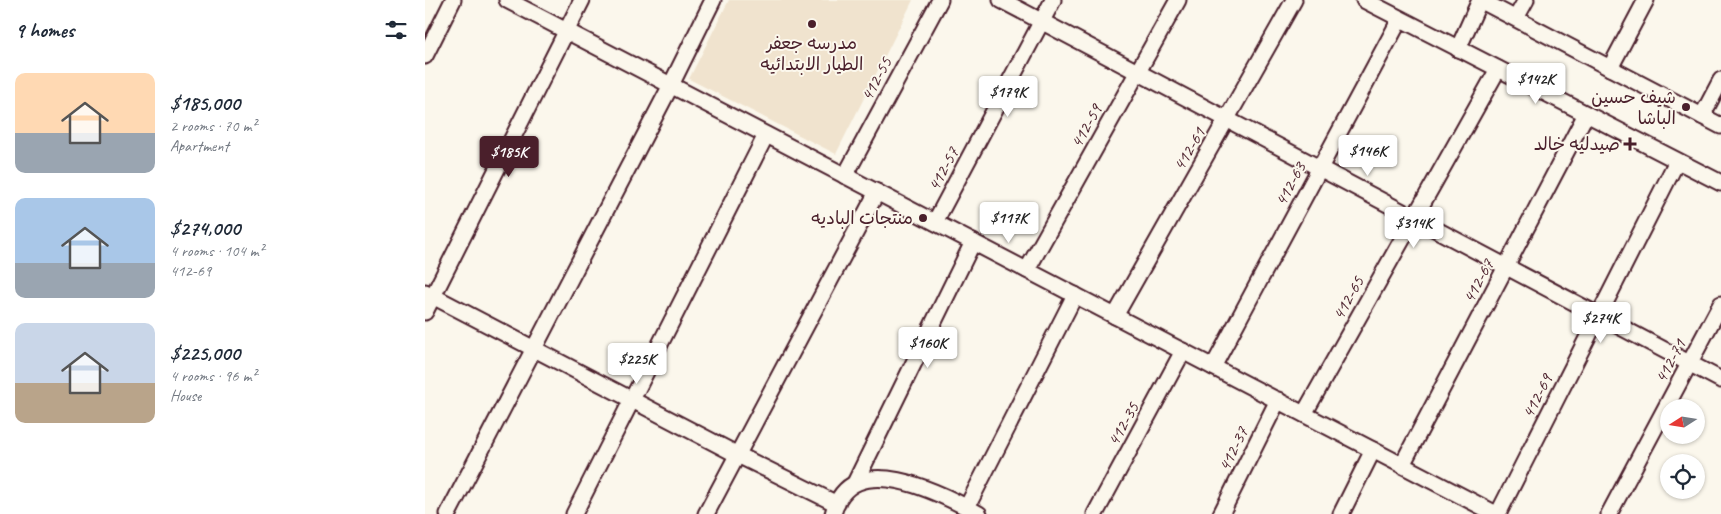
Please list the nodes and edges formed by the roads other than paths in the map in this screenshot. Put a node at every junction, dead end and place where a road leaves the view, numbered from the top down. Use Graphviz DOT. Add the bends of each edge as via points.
graph roads {
  1 [pos="453,0"];
  2 [pos="507,0"];
  3 [pos="582,0"];
  4 [pos="713,0"];
  5 [pos="940,0"];
  6 [pos="1001,0"];
  7 [pos="1053,0"];
  8 [pos="1178,0"];
  9 [pos="1294,0"];
  10 [pos="1364,0"];
  11 [pos="1480,0"];
  12 [pos="1526,0"];
  13 [pos="1646,0"];
  14 [pos="1516,18"];
  15 [pos="1401,19"];
  16 [pos="1042,21"];
  17 [pos="566,30"];
  18 [pos="1459,48"];
  19 [pos="425,56"];
  20 [pos="1610,68"];
  21 [pos="1498,69"];
  22 [pos="1138,72"];
  23 [pos="1721,80"];
  24 [pos="671,85"];
  25 [pos="1586,114"];
  26 [pos="1702,116"];
  27 [pos="1227,119"];
  28 [pos="1721,126"];
  29 [pos="766,134"];
  30 [pos="1677,161"];
  31 [pos="1320,168"];
  32 [pos="845,176"];
  33 [pos="1721,183"];
  34 [pos="877,192"];
  35 [pos="1414,218"];
  36 [pos="935,222"];
  37 [pos="973,242"];
  38 [pos="1506,267"];
  39 [pos="1027,270"];
  40 [pos="429,294"];
  41 [pos="1075,295"];
  42 [pos="1721,304"];
  43 [pos="425,312"];
  44 [pos="1115,316"];
  45 [pos="1599,316"];
  46 [pos="534,349"];
  47 [pos="1183,351"];
  48 [pos="1689,364"];
  49 [pos="1213,366"];
  50 [pos="1721,380"];
  51 [pos="633,400"];
  52 [pos="1277,400"];
  53 [pos="1304,414"];
  54 [pos="1373,450"];
  55 [pos="738,455"];
  56 [pos="1402,465"];
  57 [pos="855,483"];
  58 [pos="835,509"];
  59 [pos="1476,509"];
  60 [pos="973,511"];
  61 [pos="448,514"];
  62 [pos="574,514"];
  63 [pos="706,514"];
  64 [pos="1095,514"];
  65 [pos="1221,514"];
  66 [pos="1341,514"];
  67 [pos="1497,514"];
  68 [pos="1609,514"];
  1 -- 19 [label="street"];
  2 -- 17 [label="street"];
  3 -- 17 [label="street"];
  4 -- 24 [label="street"];
  5 -- 32 [label="street, 412-55"];
  6 -- 16 [label="street"];
  7 -- 16 [label="street, 412-57"];
  8 -- 22 [label="street, 412-59"];
  9 -- 27 [label="street, 412-61"];
  10 -- 15 [label="street"];
  11 -- 14 [label="street"];
  11 -- 18 [label="street"];
  12 -- 14 [label="street"];
  13 -- 20 [label="street"];
  14 -- 20 [label="street"];
  15 -- 18 [label="street"];
  15 -- 31 [label="street, 412-63"];
  16 -- 22 [label="street"];
  16 -- 36 [label="street, 412-57"];
  17 -- 24 [label="street"];
  17 -- 40 [label="street"];
  18 -- 21 [label="street"];
  20 -- 26 [label="street"];
  21 -- 25 [label="street"];
  21 -- 35 [label="street, 412-65"];
  22 -- 27 [label="street"];
  22 -- 39 [label="street, 412-59"];
  23 -- 26 [label="street"];
  24 -- 29 [label="street"];
  24 -- 46 [label="street"];
  25 -- 30 [label="street"];
  25 -- 38 [label="street, 412-67"];
  26 -- 28 [label="street"];
  27 -- 31 [label="street"];
  27 -- 44 [label="street, 412-61"];
  29 -- 32 [label="street"];
  29 -- 51 [label="street"];
  30 -- 33 [label="street"];
  30 -- 45 [label="street, 412-69"];
  31 -- 35 [label="street"];
  31 -- 49 [label="street, 412-63"];
  32 -- 34 [label="street"];
  34 -- 36 [label="street"];
  34 -- 55 [label="street"];
  35 -- 38 [label="street"];
  35 -- 53 [label="street, 412-65"];
  36 -- 37 [label="street"];
  37 -- 39 [label="street"];
  37 -- 57 [label="street"];
  38 -- 45 [label="street"];
  38 -- 56 [label="street, 412-67"];
  39 -- 41 [label="street"];
  40 -- 43 [label="street"];
  40 -- 46 [label="street"];
  41 -- 44 [label="street"];
  41 -- 60 [label="street"];
  42 -- 48 [label="street, 412-71"];
  44 -- 47 [label="street"];
  45 -- 48 [label="street"];
  45 -- 67 [label="street, 412-69"];
  46 -- 51 [label="street"];
  46 -- 61 [label="street"];
  47 -- 49 [label="street"];
  47 -- 64 [label="street, 412-35"];
  48 -- 50 [label="street"];
  48 -- 68 [label="street, 412-71"];
  49 -- 52 [label="street"];
  51 -- 55 [label="street"];
  51 -- 62 [label="street"];
  52 -- 53 [label="street"];
  52 -- 65 [label="street, 412-37"];
  53 -- 54 [label="street"];
  54 -- 56 [label="street"];
  54 -- 66 [label="street"];
  55 -- 58 [label="street"];
  55 -- 63 [label="street"];
  56 -- 59 [label="street"];
  57 -- 58 [label="street"];
  57 -- 60 [label="street" via="870,478 887,478 941,495"];
  59 -- 67 [label="street"];
}
